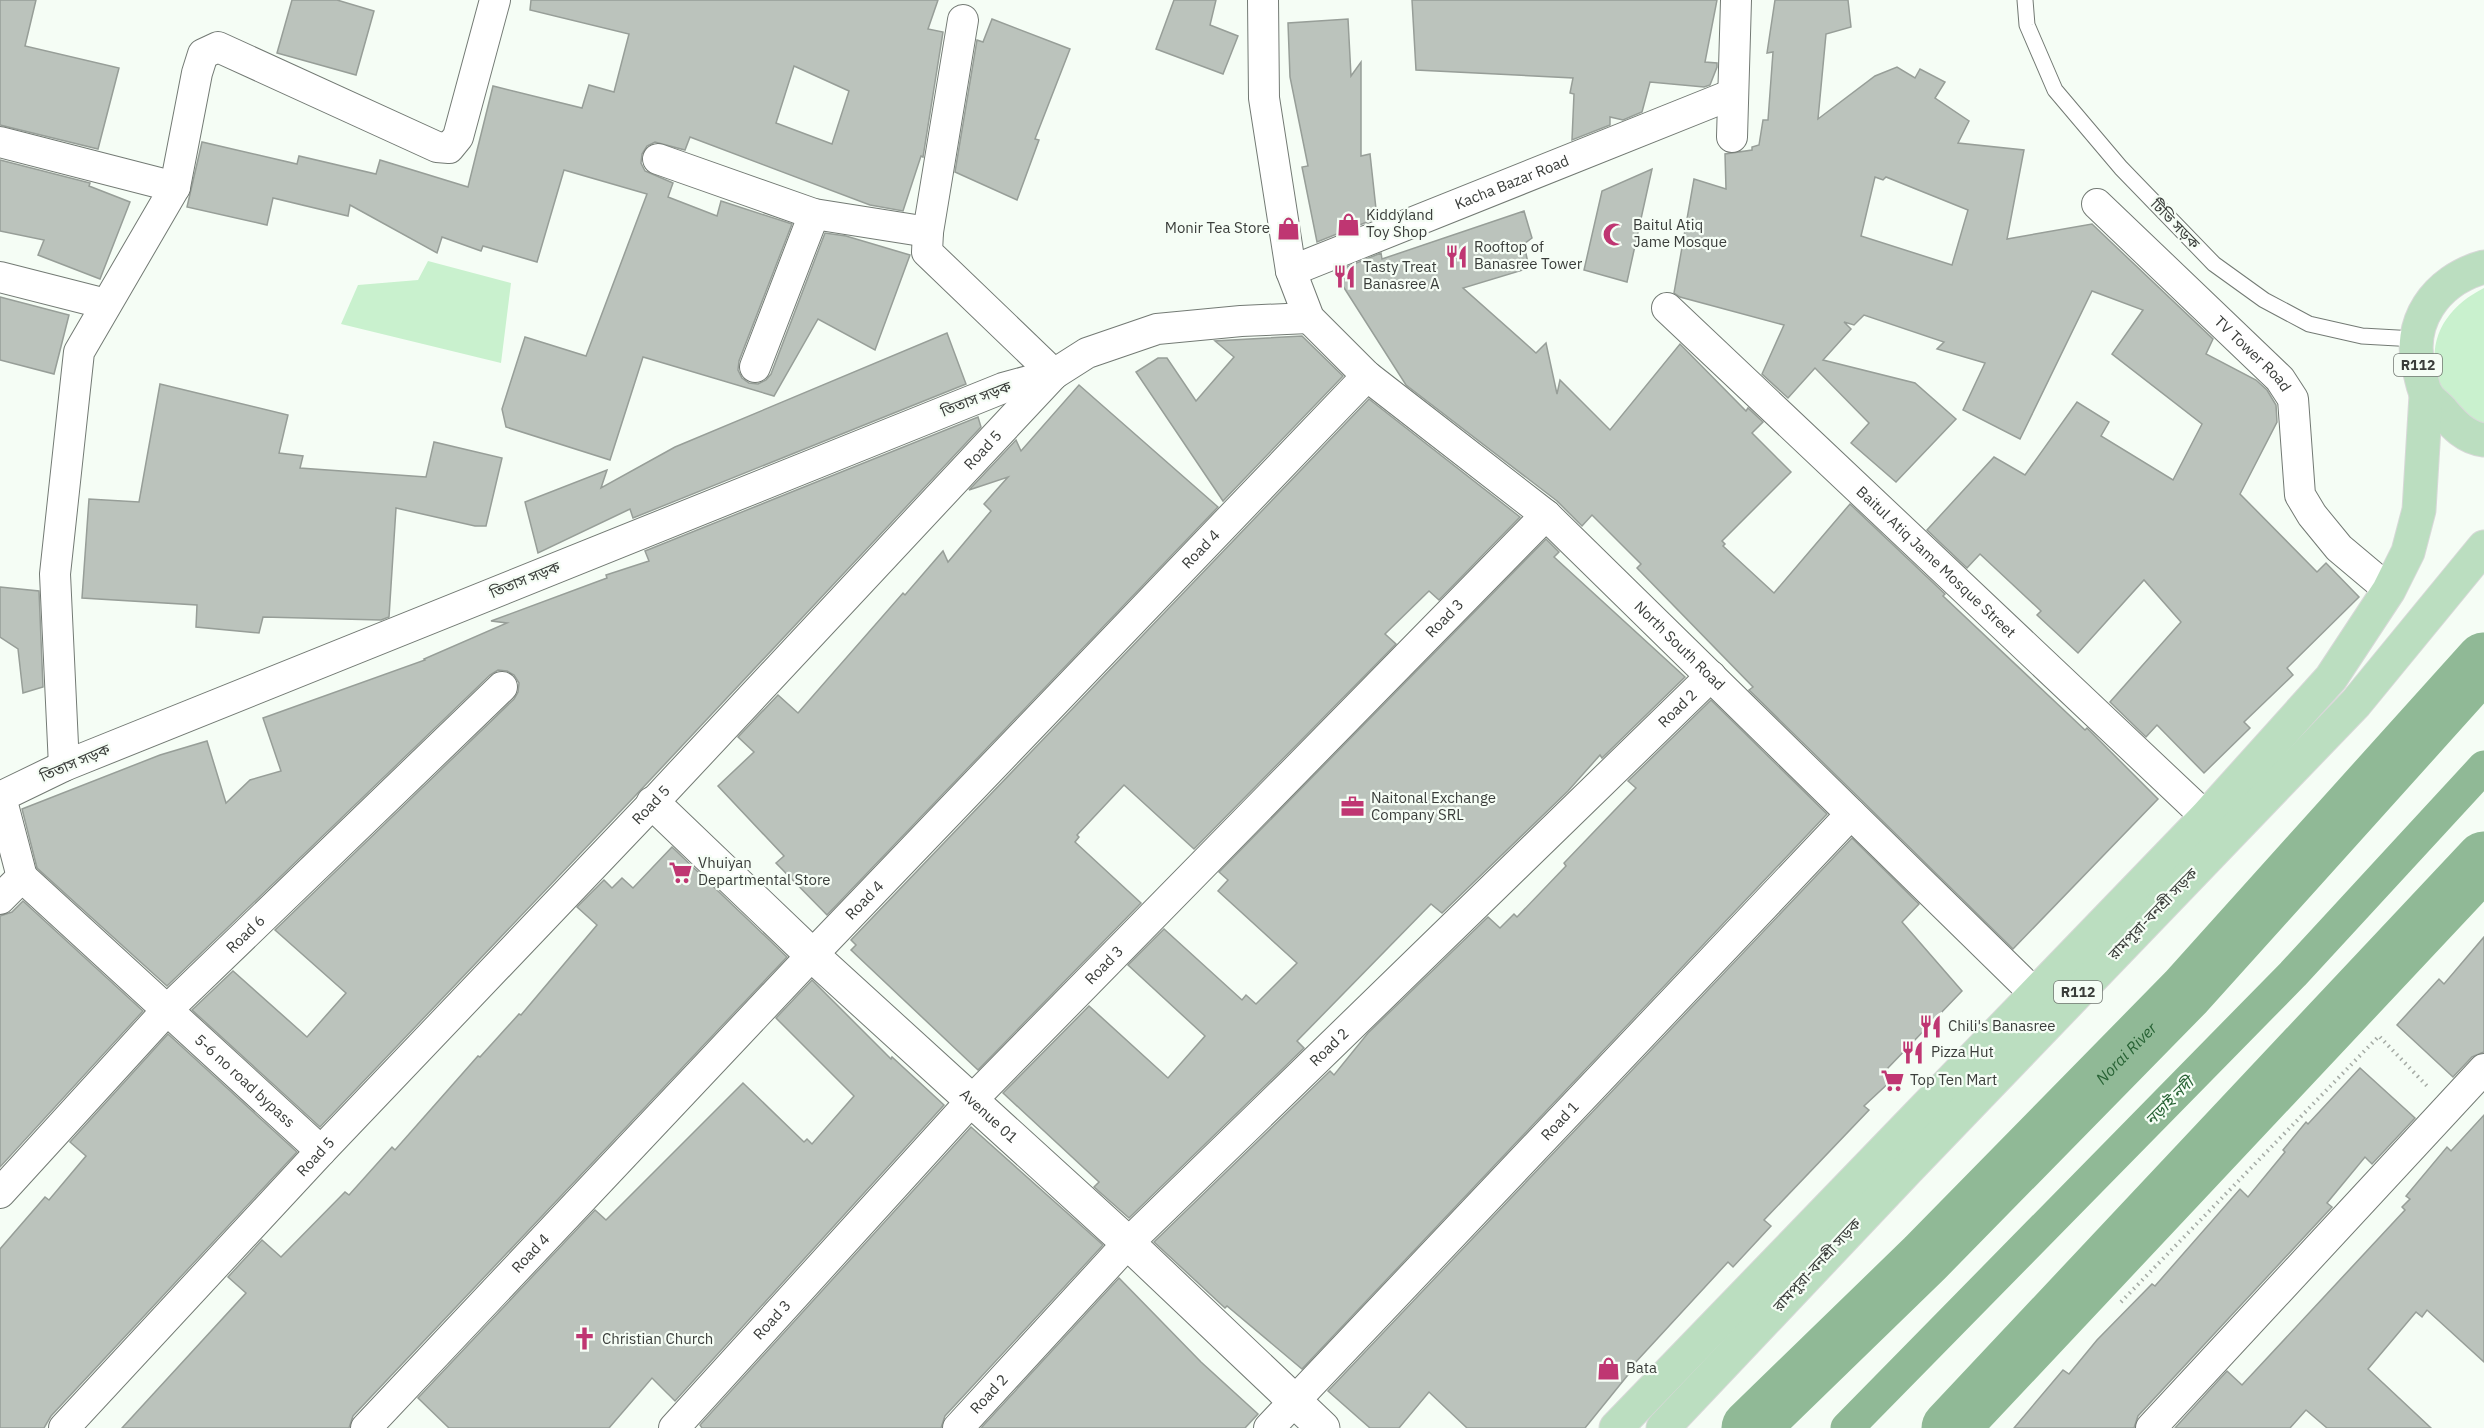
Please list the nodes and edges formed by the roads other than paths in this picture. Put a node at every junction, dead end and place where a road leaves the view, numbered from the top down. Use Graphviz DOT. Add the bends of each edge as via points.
graph roads {
  1 [pos="495,0"];
  2 [pos="1263,0"];
  3 [pos="1736,0"];
  4 [pos="2025,0"];
  5 [pos="963,20"];
  6 [pos="1733,94"];
  7 [pos="1732,137"];
  8 [pos="0,142"];
  9 [pos="658,159"];
  10 [pos="175,187"];
  11 [pos="2097,204"];
  12 [pos="814,214"];
  13 [pos="928,232"];
  14 [pos="2484,267"];
  15 [pos="1291,271"];
  16 [pos="0,277"];
  17 [pos="106,304"];
  18 [pos="1667,308"];
  19 [pos="1309,318"];
  20 [pos="2415,339"];
  21 [pos="755,367"];
  22 [pos="1054,374"];
  23 [pos="1367,376"];
  24 [pos="2426,395"];
  25 [pos="2484,440"];
  26 [pos="1546,514"];
  27 [pos="2484,547"];
  28 [pos="2389,590"];
  29 [pos="1711,676"];
  30 [pos="502,687"];
  31 [pos="64,766"];
  32 [pos="0,797"];
  33 [pos="653,803"];
  34 [pos="1851,814"];
  35 [pos="2206,817"];
  36 [pos="22,877"];
  37 [pos="0,899"];
  38 [pos="812,955"];
  39 [pos="2034,993"];
  40 [pos="168,1009"];
  41 [pos="2484,1069"];
  42 [pos="972,1100"];
  43 [pos="321,1151"];
  44 [pos="0,1193"];
  45 [pos="1128,1243"];
  46 [pos="1295,1402"];
  47 [pos="64,1428"];
  48 [pos="366,1428"];
  49 [pos="674,1428"];
  50 [pos="958,1428"];
  51 [pos="1269,1428"];
  52 [pos="1323,1428"];
  53 [pos="1616,1428"];
  54 [pos="1663,1428"];
  55 [pos="2151,1428"];
  1 -- 10 [label="street" via="458,136 449,148 437,147 218,47 203,54 200,63"];
  2 -- 15 [label="street" via="1264,98"];
  3 -- 6 [label="street"];
  4 -- 20 [label="lane, টিভি সড়ক" via="2027,25 2055,90 2121,168 2214,264 2264,300 2309,324 2362,336"];
  5 -- 13 [label="street"];
  6 -- 7 [label="street"];
  6 -- 15 [label="street, Kacha Bazar Road"];
  8 -- 10 [label="street"];
  9 -- 12 [label="street"];
  10 -- 17 [label="street"];
  11 -- 28 [label="street, TV Tower Road" via="2280,379 2293,399 2300,495 2339,548"];
  12 -- 13 [label="street"];
  12 -- 21 [label="street"];
  13 -- 22 [label="street" via="927,252"];
  14 -- 20 [label="main road, R112" via="2460,276 2440,291 2426,309"];
  15 -- 19 [label="street"];
  16 -- 17 [label="street"];
  17 -- 31 [label="street" via="79,352 55,574"];
  18 -- 35 [label="street, Baitul Atiq Jame Mosque Street"];
  19 -- 22 [label="street, Road 5" via="1157,329 1087,353"];
  19 -- 23 [label="street, North South Road"];
  20 -- 24 [label="main road, R112"];
  22 -- 31 [label="street, তিতাস সড়ক" via="992,392"];
  22 -- 33 [label="street, Road 5"];
  23 -- 26 [label="street, North South Road"];
  23 -- 38 [label="street, Road 4"];
  24 -- 25 [label="main road, R112" via="2456,427"];
  24 -- 28 [label="main road, রামপুরা-বনশ্রী সড়ক" via="2419,510 2408,552"];
  26 -- 29 [label="street, North South Road"];
  26 -- 42 [label="street, Road 3"];
  27 -- 54 [label="main road, রামপুরা-বনশ্রী সড়ক / R112" via="2356,703"];
  28 -- 35 [label="main road, রামপুরা-বনশ্রী সড়ক / R112" via="2331,678"];
  29 -- 34 [label="street, North South Road"];
  29 -- 45 [label="street, Road 2"];
  30 -- 40 [label="street, Road 6"];
  31 -- 32 [label="street, তিতাস সড়ক"];
  32 -- 36 [label="street"];
  33 -- 38 [label="street, Avenue 01"];
  33 -- 43 [label="street, Road 5"];
  34 -- 39 [label="street, North South Road"];
  34 -- 46 [label="street, Road 1"];
  35 -- 39 [label="main road, রামপুরা-বনশ্রী সড়ক / R112"];
  36 -- 37 [label="street"];
  36 -- 40 [label="street, 5-6 no road bypass"];
  38 -- 42 [label="street, Avenue 01"];
  38 -- 48 [label="street, Road 4"];
  39 -- 53 [label="main road, রামপুরা-বনশ্রী সড়ক / R112"];
  40 -- 43 [label="street, 5-6 no road bypass"];
  40 -- 44 [label="street, Road 6"];
  41 -- 55 [label="street"];
  42 -- 45 [label="street, Avenue 01"];
  42 -- 49 [label="street, Road 3"];
  43 -- 47 [label="street, Road 5"];
  45 -- 46 [label="street, Avenue 01"];
  45 -- 50 [label="street, Road 2"];
  46 -- 51 [label="street, Road 1"];
  46 -- 52 [label="street, Avenue 01"];
}
